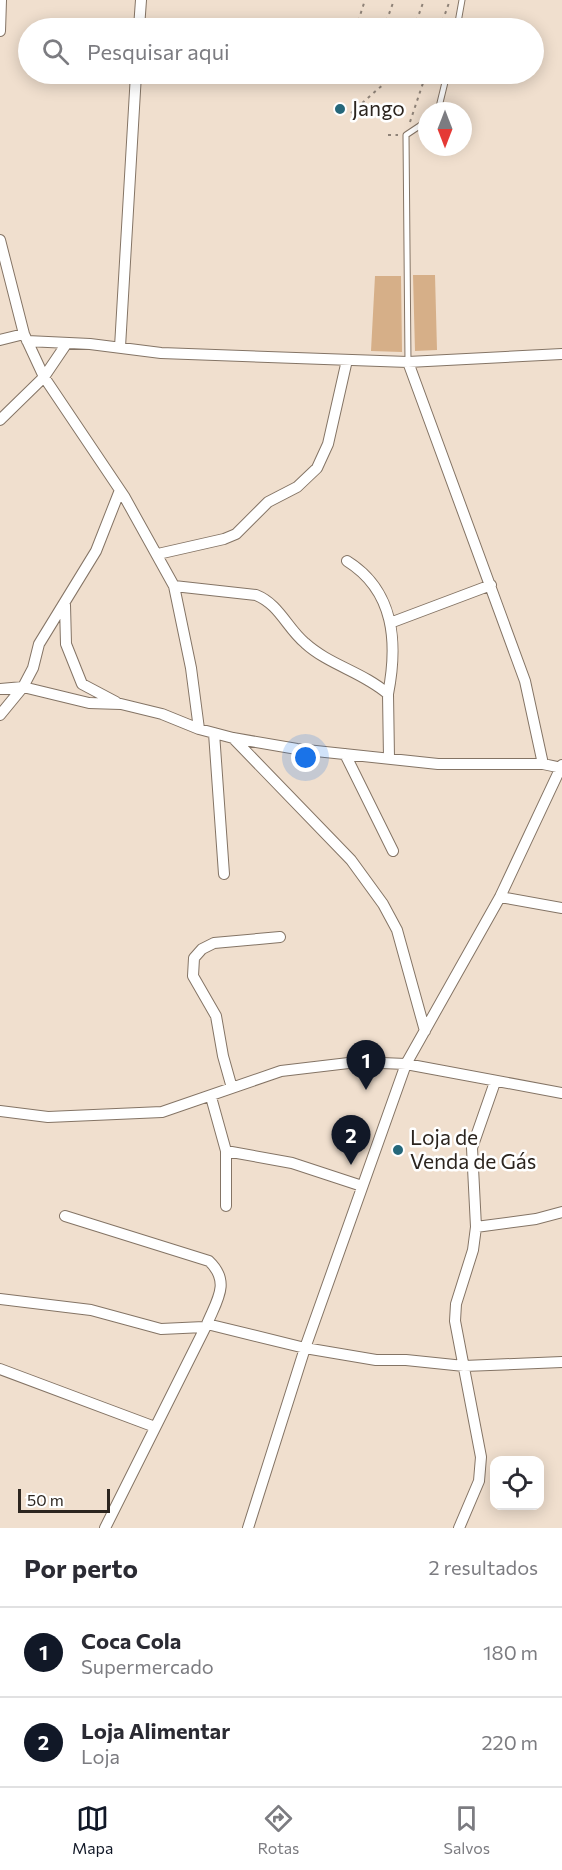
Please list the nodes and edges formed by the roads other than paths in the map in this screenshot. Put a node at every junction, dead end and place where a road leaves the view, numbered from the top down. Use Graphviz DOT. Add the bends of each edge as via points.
graph roads {
  1 [pos="1,0"];
  2 [pos="141,0"];
  3 [pos="462,0"];
  4 [pos="140,18"];
  5 [pos="459,18"];
  6 [pos="0,31"];
  7 [pos="135,84"];
  8 [pos="445,84"];
  9 [pos="440,102"];
  10 [pos="418,127"];
  11 [pos="0,240"];
  12 [pos="25,337"];
  13 [pos="0,340"];
  14 [pos="67,343"];
  15 [pos="120,347"];
  16 [pos="562,354"];
  17 [pos="347,360"];
  18 [pos="408,362"];
  19 [pos="44,377"];
  20 [pos="0,420"];
  21 [pos="120,490"];
  22 [pos="158,554"];
  23 [pos="347,561"];
  24 [pos="491,585"];
  25 [pos="174,586"];
  26 [pos="65,605"];
  27 [pos="390,623"];
  28 [pos="23,687"];
  29 [pos="0,689"];
  30 [pos="388,694"];
  31 [pos="121,704"];
  32 [pos="0,716"];
  33 [pos="199,729"];
  34 [pos="214,733"];
  35 [pos="233,738"];
  36 [pos="345,754"];
  37 [pos="389,758"];
  38 [pos="543,764"];
  39 [pos="562,767"];
  40 [pos="393,851"];
  41 [pos="224,874"];
  42 [pos="500,897"];
  43 [pos="562,908"];
  44 [pos="280,937"];
  45 [pos="425,1031"];
  46 [pos="406,1064"];
  47 [pos="495,1082"];
  48 [pos="232,1088"];
  49 [pos="562,1093"];
  50 [pos="211,1097"];
  51 [pos="0,1111"];
  52 [pos="226,1150"];
  53 [pos="362,1186"];
  54 [pos="226,1206"];
  55 [pos="562,1212"];
  56 [pos="64,1216"];
  57 [pos="476,1227"];
  58 [pos="0,1299"];
  59 [pos="205,1325"];
  60 [pos="305,1348"];
  61 [pos="562,1362"];
  62 [pos="464,1366"];
  63 [pos="0,1369"];
  64 [pos="155,1427"];
  65 [pos="105,1528"];
  66 [pos="248,1528"];
  67 [pos="459,1528"];
  1 -- 6 [label="street"];
  2 -- 4 [label="street"];
  3 -- 5 [label="lane"];
  7 -- 15 [label="street"];
  8 -- 9 [label="lane"];
  10 -- 18 [label="lane" via="406,135"];
  11 -- 12 [label="street"];
  12 -- 13 [label="street"];
  12 -- 14 [label="street"];
  12 -- 19 [label="street"];
  14 -- 15 [label="street"];
  14 -- 19 [label="street"];
  15 -- 17 [label="street" via="161,353"];
  16 -- 18 [label="street"];
  17 -- 18 [label="street"];
  17 -- 22 [label="street" via="328,444 317,468 297,487 268,502 236,534"];
  18 -- 24 [label="street"];
  19 -- 20 [label="street"];
  19 -- 21 [label="street"];
  21 -- 22 [label="street"];
  21 -- 26 [label="street" via="96,551"];
  22 -- 25 [label="street"];
  23 -- 27 [label="street" via="374,582"];
  24 -- 27 [label="street"];
  24 -- 38 [label="street" via="525,681"];
  25 -- 30 [label="street" via="267,599 307,645"];
  25 -- 33 [label="street"];
  26 -- 28 [label="street" via="44,634"];
  26 -- 31 [label="street" via="66,644 82,684"];
  27 -- 30 [label="street" via="394,663"];
  28 -- 29 [label="street"];
  28 -- 31 [label="street" via="89,703"];
  28 -- 32 [label="street"];
  30 -- 37 [label="street"];
  31 -- 33 [label="street"];
  33 -- 34 [label="street"];
  34 -- 35 [label="street"];
  34 -- 41 [label="street"];
  35 -- 36 [label="street"];
  35 -- 45 [label="street" via="351,860 383,904 397,930"];
  36 -- 37 [label="street"];
  36 -- 40 [label="street"];
  37 -- 38 [label="street" via="438,764"];
  38 -- 39 [label="street"];
  39 -- 42 [label="street"];
  42 -- 43 [label="street"];
  42 -- 45 [label="street"];
  44 -- 48 [label="street" via="214,943 194,958 193,976 216,1016"];
  45 -- 46 [label="street"];
  46 -- 47 [label="street"];
  46 -- 48 [label="street" via="357,1062 281,1071"];
  46 -- 53 [label="street"];
  47 -- 49 [label="street"];
  47 -- 57 [label="street" via="472,1148"];
  48 -- 50 [label="street"];
  50 -- 51 [label="street" via="162,1112 117,1115 48,1117"];
  50 -- 52 [label="street"];
  52 -- 53 [label="street" via="292,1163"];
  52 -- 54 [label="street"];
  53 -- 60 [label="street"];
  55 -- 57 [label="street"];
  56 -- 59 [label="street" via="209,1261 221,1278 220,1292"];
  57 -- 62 [label="street" via="456,1304 455,1321"];
  58 -- 59 [label="street" via="91,1310 154,1328"];
  59 -- 60 [label="street"];
  59 -- 64 [label="street"];
  60 -- 62 [label="street" via="376,1360"];
  60 -- 66 [label="street"];
  61 -- 62 [label="street"];
  62 -- 67 [label="street" via="481,1457 478,1481"];
  63 -- 64 [label="street"];
  64 -- 65 [label="street"];
}
